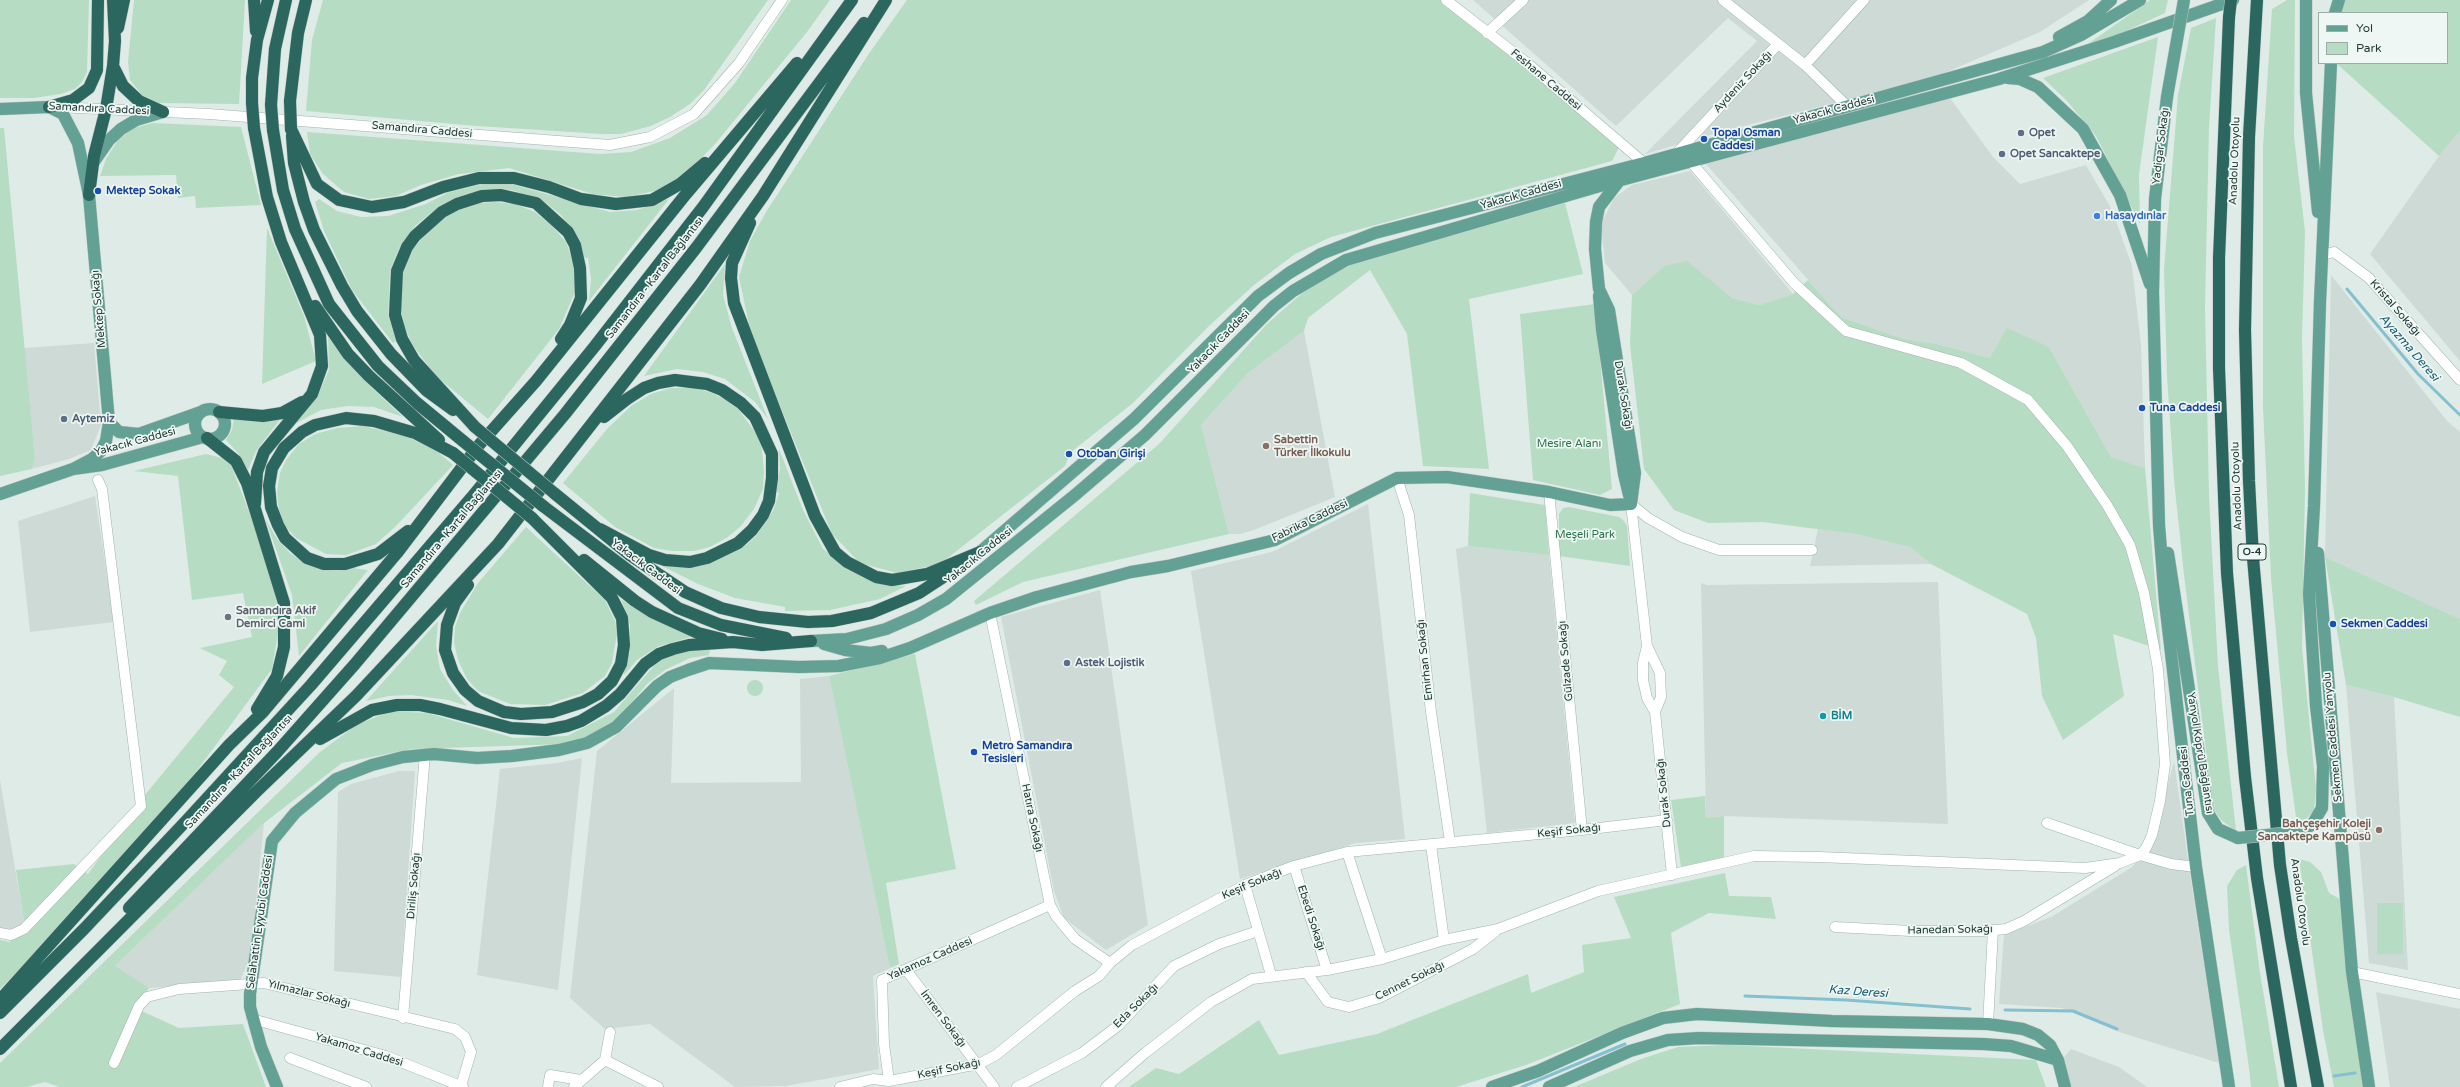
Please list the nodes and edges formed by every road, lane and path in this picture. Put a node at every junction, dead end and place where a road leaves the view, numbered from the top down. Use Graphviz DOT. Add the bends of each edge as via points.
graph roads {
  1 [pos="98,0"];
  2 [pos="113,0"];
  3 [pos="124,0"];
  4 [pos="254,0"];
  5 [pos="268,0"];
  6 [pos="286,0"];
  7 [pos="306,0"];
  8 [pos="782,0"];
  9 [pos="848,0"];
  10 [pos="852,0"];
  11 [pos="881,0"];
  12 [pos="886,0"];
  13 [pos="1446,0"];
  14 [pos="1523,0"];
  15 [pos="1723,0"];
  16 [pos="1864,0"];
  17 [pos="2111,0"];
  18 [pos="2140,0"];
  19 [pos="2184,0"];
  20 [pos="2232,0"];
  21 [pos="2257,0"];
  22 [pos="2306,0"];
  23 [pos="2339,0"];
  24 [pos="2335,12"];
  25 [pos="1487,33"];
  26 [pos="257,40"];
  27 [pos="115,41"];
  28 [pos="1778,44"];
  29 [pos="2010,62"];
  30 [pos="2331,64"];
  31 [pos="1805,65"];
  32 [pos="113,66"];
  33 [pos="1999,79"];
  34 [pos="49,106"];
  35 [pos="1848,107"];
  36 [pos="0,109"];
  37 [pos="106,109"];
  38 [pos="163,112"];
  39 [pos="748,124"];
  40 [pos="291,129"];
  41 [pos="1676,154"];
  42 [pos="1691,162"];
  43 [pos="93,163"];
  44 [pos="1644,163"];
  45 [pos="1619,181"];
  46 [pos="89,195"];
  47 [pos="763,196"];
  48 [pos="281,242"];
  49 [pos="2322,256"];
  50 [pos="2153,293"];
  51 [pos="2460,380"];
  52 [pos="536,381"];
  53 [pos="312,394"];
  54 [pos="201,412"];
  55 [pos="219,412"];
  56 [pos="109,422"];
  57 [pos="475,427"];
  58 [pos="205,438"];
  59 [pos="580,439"];
  60 [pos="453,453"];
  61 [pos="73,470"];
  62 [pos="2157,473"];
  63 [pos="1397,478"];
  64 [pos="98,480"];
  65 [pos="1549,492"];
  66 [pos="0,494"];
  67 [pos="441,495"];
  68 [pos="254,504"];
  69 [pos="1631,504"];
  70 [pos="2314,506"];
  71 [pos="532,518"];
  72 [pos="600,529"];
  73 [pos="498,544"];
  74 [pos="1812,550"];
  75 [pos="980,552"];
  76 [pos="990,613"];
  77 [pos="811,641"];
  78 [pos="733,642"];
  79 [pos="1647,646"];
  80 [pos="910,648"];
  81 [pos="1655,712"];
  82 [pos="230,745"];
  83 [pos="425,754"];
  84 [pos="257,791"];
  85 [pos="1667,820"];
  86 [pos="2047,823"];
  87 [pos="1582,830"];
  88 [pos="1450,842"];
  89 [pos="1431,845"];
  90 [pos="1347,852"];
  91 [pos="2140,855"];
  92 [pos="2120,863"];
  93 [pos="1294,866"];
  94 [pos="2196,867"];
  95 [pos="1672,875"];
  96 [pos="1245,885"];
  97 [pos="1050,905"];
  98 [pos="1835,927"];
  99 [pos="1498,929"];
  100 [pos="1993,930"];
  101 [pos="1258,931"];
  102 [pos="0,933"];
  103 [pos="1444,940"];
  104 [pos="1382,959"];
  105 [pos="1110,963"];
  106 [pos="907,970"];
  107 [pos="1327,970"];
  108 [pos="1306,972"];
  109 [pos="2352,972"];
  110 [pos="1271,975"];
  111 [pos="251,982"];
  112 [pos="2460,994"];
  113 [pos="0,1000"];
  114 [pos="0,1013"];
  115 [pos="403,1018"];
  116 [pos="252,1019"];
  117 [pos="1988,1024"];
  118 [pos="610,1032"];
  119 [pos="0,1038"];
  120 [pos="0,1049"];
  121 [pos="290,1058"];
  122 [pos="605,1060"];
  123 [pos="2058,1060"];
  124 [pos="114,1063"];
  125 [pos="979,1064"];
  126 [pos="889,1081"];
  127 [pos="577,1083"];
  128 [pos="277,1087"];
  129 [pos="366,1087"];
  130 [pos="462,1087"];
  131 [pos="548,1087"];
  132 [pos="658,1087"];
  133 [pos="840,1087"];
  134 [pos="994,1087"];
  135 [pos="1016,1087"];
  136 [pos="1106,1087"];
  137 [pos="1492,1087"];
  138 [pos="1549,1087"];
  139 [pos="2065,1087"];
  140 [pos="2229,1087"];
  141 [pos="2291,1087"];
  142 [pos="2318,1087"];
  143 [pos="2369,1087"];
  1 -- 34 [label="highway" via="97,70 89,88 73,100"];
  2 -- 27 [label="highway"];
  3 -- 27 [label="highway"];
  4 -- 26 [label="highway"];
  5 -- 26 [label="highway"];
  6 -- 77 [label="highway, Yakacık Caddesi, bridge" via="276,49 271,105 284,190 295,228 329,304 378,366 417,403 542,506 678,608 698,618 728,627 769,636"];
  7 -- 40 [label="highway, bridge" via="298,33 290,101"];
  8 -- 38 [label="street, Samandıra Caddesi" via="738,63 694,114 650,137 610,145"];
  9 -- 39 [label="highway"];
  10 -- 114 [label="highway, Samandıra - Kartal Bağlantısı" via="694,219 596,346 472,498 311,685 84,929"];
  11 -- 119 [label="highway, Samandıra - Kartal Bağlantısı" via="696,248 565,414 438,566 277,752 95,944"];
  12 -- 47 [label="highway"];
  13 -- 25 [label="street, Feshane Caddesi"];
  14 -- 25 [label="street"];
  15 -- 28 [label="street"];
  16 -- 31 [label="street"];
  17 -- 29 [label="main road" via="2088,21"];
  18 -- 29 [label="main road" via="2081,35 2043,52"];
  19 -- 50 [label="main road, Yadigar Sokağı, bridge" via="2167,97 2155,199"];
  20 -- 33 [label="main road"];
  20 -- 141 [label="highway, Anadolu Otoyolu / O-4, bridge" via="2219,274 2219,368 2227,573 2245,777 2257,878"];
  21 -- 142 [label="highway, Anadolu Otoyolu / O-4" via="2248,137 2245,330 2252,543 2280,865"];
  22 -- 49 [label="main road" via="2306,93"];
  23 -- 24 [label="main road"];
  25 -- 44 [label="street, Feshane Caddesi" via="1526,62"];
  26 -- 48 [label="highway, bridge" via="252,78 254,128 267,197"];
  27 -- 32 [label="highway"];
  28 -- 31 [label="street"];
  28 -- 41 [label="street, Aydeniz Sokağı"];
  29 -- 35 [label="main road, Yakacık Caddesi"];
  30 -- 49 [label="main road"];
  31 -- 35 [label="street"];
  32 -- 37 [label="highway"];
  32 -- 38 [label="highway" via="128,91 139,101"];
  33 -- 42 [label="main road, Yakacık Caddesi"];
  33 -- 50 [label="main road" via="2010,78 2030,82 2083,129 2120,195"];
  34 -- 36 [label="main road, Samandıra Caddesi"];
  34 -- 37 [label="street, Samandıra Caddesi"];
  34 -- 46 [label="main road, Mektep Sokağı" via="63,114 71,125 78,143"];
  35 -- 41 [label="main road, Yakacık Caddesi"];
  37 -- 38 [label="street, Samandıra Caddesi"];
  37 -- 43 [label="highway"];
  38 -- 43 [label="main road" via="136,120 121,129 109,140"];
  39 -- 40 [label="highway" via="680,184 652,200 616,204 581,199 514,178 479,178 443,187 404,202 372,207 339,200 317,184"];
  39 -- 52 [label="highway" via="686,194"];
  40 -- 57 [label="highway" via="294,163 304,202 329,262 357,311 391,354 427,391"];
  41 -- 44 [label="main road, Yakacık Caddesi"];
  42 -- 45 [label="main road, Yakacık Caddesi"];
  42 -- 91 [label="street" via="1789,278 1846,331 1961,363 2028,400 2067,446 2107,505 2130,545 2144,592 2158,669 2165,764 2152,835"];
  43 -- 46 [label="highway"];
  44 -- 75 [label="main road, Yakacık Caddesi" via="1356,239 1307,262 1258,296 1134,419"];
  45 -- 69 [label="main road, Durak Sokağı" via="1599,207 1595,250 1602,330"];
  45 -- 77 [label="main road, Yakacık Caddesi" via="1363,254 1332,268 1293,291 1269,310 1145,435 946,599 886,629 847,638"];
  46 -- 56 [label="main road, Mektep Sokağı"];
  47 -- 59 [label="highway" via="700,286"];
  47 -- 75 [label="highway" via="732,263 734,303 824,535 835,552 847,562 876,577 892,580 927,574"];
  48 -- 53 [label="highway" via="320,335 322,366"];
  48 -- 60 [label="highway" via="320,316 348,354 385,392"];
  49 -- 51 [label="street, Kristal Sokağı" via="2334,252 2369,278"];
  49 -- 70 [label="main road"];
  50 -- 62 [label="main road"];
  52 -- 57 [label="highway" via="570,325 580,298 580,268 575,245 568,232 536,203 501,195 482,196 457,204 432,220 407,247 397,271 395,315 402,339 414,360"];
  52 -- 67 [label="highway" via="479,446"];
  53 -- 55 [label="highway" via="296,407 282,413 263,416"];
  53 -- 68 [label="highway" via="264,452 257,472"];
  54 -- 55 [label="main road, Yakacık Caddesi" via="210,409"];
  54 -- 56 [label="main road, Yakacık Caddesi" via="139,434 119,432"];
  54 -- 58 [label="main road" via="196,425"];
  55 -- 58 [label="main road, Yakacık Caddesi" via="225,420 224,430 218,437"];
  56 -- 61 [label="main road, Yakacık Caddesi" via="106,441 101,451"];
  57 -- 72 [label="highway, Yakacık Caddesi, bridge"];
  58 -- 61 [label="main road, Yakacık Caddesi"];
  58 -- 68 [label="highway" via="236,461"];
  59 -- 72 [label="highway" via="644,388 675,380 707,384 722,390 741,403 755,417 772,454 769,501 763,516 738,543 723,552 690,562 664,560 649,555"];
  59 -- 73 [label="highway"];
  60 -- 67 [label="highway" via="415,433 374,420 346,418 315,425 284,448 272,468 269,486 271,507 285,538 307,558 324,564 345,564 378,554 409,530"];
  60 -- 71 [label="highway, bridge"];
  61 -- 66 [label="main road, Yakacık Caddesi"];
  62 -- 70 [label="main road, Yanyol Köprü Bağlantısı, bridge" via="2208,813 2218,829 2238,838 2296,832 2312,825 2322,808 2323,766 2316,706 2309,594"];
  62 -- 94 [label="main road, Tuna Caddesi" via="2158,525 2165,602"];
  63 -- 65 [label="main road, Fabrika Caddesi" via="1447,477"];
  63 -- 76 [label="main road, Fabrika Caddesi" via="1275,540 1168,566 1131,572"];
  63 -- 88 [label="street, Emirhan Sokağı" via="1409,515 1431,712"];
  64 -- 102 [label="street" via="102,489 141,806 24,929 11,935"];
  65 -- 69 [label="main road, Fabrika Caddesi" via="1610,505"];
  65 -- 87 [label="street, Gülzade Sokağı"];
  67 -- 82 [label="highway" via="397,553 263,712"];
  68 -- 82 [label="highway" via="284,603 284,646 277,676 259,706"];
  69 -- 74 [label="street" via="1648,518 1682,536 1718,550"];
  69 -- 79 [label="street, Durak Sokağı"];
  70 -- 109 [label="main road, Sekmen Caddesi Yanyolu"];
  71 -- 73 [label="highway" via="612,598 622,618 624,645 621,664 612,681 598,694 559,710 516,714 496,710 478,701 465,690 453,674 444,650 447,625 455,603"];
  71 -- 78 [label="highway" via="634,601 698,633"];
  72 -- 75 [label="highway, Yakacık Caddesi" via="656,574 685,592 720,608 759,617 808,622 854,618 888,608 931,587"];
  73 -- 84 [label="highway" via="356,696"];
  76 -- 80 [label="main road, Selahattin Eyyubi Caddesi"];
  76 -- 97 [label="street, Hatıra Sokağı"];
  77 -- 78 [label="highway" via="762,645"];
  77 -- 80 [label="main road" via="845,650 871,653"];
  78 -- 84 [label="highway" via="689,645 659,654 636,672 620,694 606,706 581,721 546,730 511,728 420,705 397,705 372,710 322,737"];
  79 -- 81 [label="street, Durak Sokağı" via="1643,680 1647,698"];
  79 -- 81 [label="street, Durak Sokağı" via="1660,673 1661,697"];
  80 -- 83 [label="main road, Selahattin Eyyubi Caddesi" via="880,658 839,666 709,663 670,677 657,686 616,727 586,743 559,750 512,756 477,758"];
  81 -- 85 [label="street, Durak Sokağı"];
  82 -- 113 [label="highway"];
  83 -- 111 [label="main road, Selahattin Eyyubi Caddesi" via="372,765 336,779 295,813 272,840"];
  83 -- 115 [label="street, Diriliş Sokağı"];
  84 -- 120 [label="highway"];
  85 -- 87 [label="street, Keşif Sokağı"];
  85 -- 95 [label="street, Durak Sokağı"];
  86 -- 91 [label="street"];
  87 -- 88 [label="street, Keşif Sokağı"];
  88 -- 89 [label="street, Keşif Sokağı"];
  89 -- 90 [label="street, Keşif Sokağı"];
  89 -- 103 [label="street"];
  90 -- 93 [label="street, Keşif Sokağı"];
  90 -- 104 [label="street"];
  91 -- 92 [label="street"];
  91 -- 94 [label="street" via="2171,864"];
  92 -- 95 [label="street" via="2084,868 1754,856"];
  92 -- 100 [label="street, Hanedan Sokağı" via="2024,921 2006,929"];
  93 -- 96 [label="street, Keşif Sokağı"];
  93 -- 107 [label="street, Ebedi Sokağı"];
  94 -- 140 [label="main road, Tuna Caddesi"];
  95 -- 99 [label="street" via="1598,891"];
  96 -- 101 [label="street"];
  96 -- 105 [label="street, Keşif Sokağı" via="1132,944"];
  97 -- 105 [label="street" via="1075,939"];
  97 -- 106 [label="street, Yakamoz Caddesi"];
  98 -- 100 [label="street, Hanedan Sokağı" via="1911,931"];
  99 -- 103 [label="street"];
  99 -- 108 [label="street, Cennet Sokağı" via="1473,949 1399,988 1379,998 1349,1007 1328,1002"];
  100 -- 117 [label="street"];
  101 -- 110 [label="street"];
  101 -- 135 [label="street, Eda Sokağı" via="1219,944 1174,966 1119,1025 1082,1053"];
  103 -- 104 [label="street"];
  104 -- 107 [label="street"];
  105 -- 125 [label="street, Keşif Sokağı" via="1099,976 1075,991 1018,1040"];
  106 -- 125 [label="street, İmren Sokağı"];
  106 -- 126 [label="street, Yakamoz Caddesi" via="882,980 881,986"];
  107 -- 108 [label="street"];
  108 -- 110 [label="street"];
  109 -- 112 [label="street"];
  109 -- 143 [label="main road, Sekmen Caddesi Yanyolu"];
  110 -- 136 [label="street" via="1252,979 1212,1002 1145,1053"];
  111 -- 115 [label="street, Yılmazlar Sokağı" via="281,986"];
  111 -- 116 [label="main road, Selahattin Eyyubi Caddesi"];
  111 -- 124 [label="street, Yılmazlar Sokağı" via="179,989 148,997 139,1006"];
  115 -- 130 [label="street, Yılmazlar Sokağı" via="455,1029 465,1037 471,1052"];
  116 -- 128 [label="main road, Selahattin Eyyubi Caddesi"];
  116 -- 130 [label="street, Yakamoz Caddesi" via="386,1056"];
  117 -- 123 [label="main road" via="2023,1029 2038,1035 2050,1045"];
  117 -- 137 [label="main road" via="1832,1021 1697,1014 1662,1018 1538,1071"];
  118 -- 122 [label="street"];
  121 -- 129 [label="street"];
  122 -- 127 [label="street"];
  122 -- 132 [label="street"];
  123 -- 138 [label="main road" via="2011,1046 1990,1044 1699,1038 1668,1040 1630,1051"];
  123 -- 139 [label="main road"];
  125 -- 126 [label="street, Keşif Sokağı"];
  125 -- 134 [label="street, İmren Sokağı"];
  126 -- 133 [label="street" via="873,1079"];
  127 -- 131 [label="street" via="550,1075"];
}
